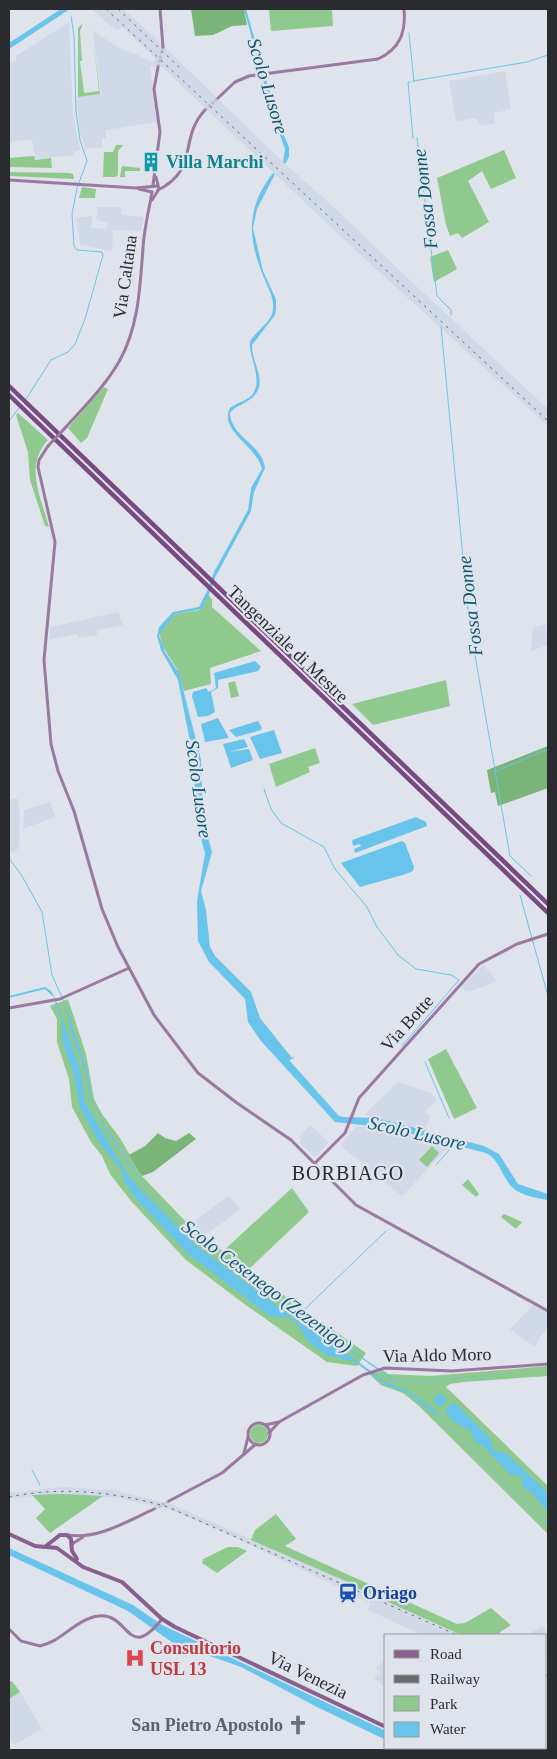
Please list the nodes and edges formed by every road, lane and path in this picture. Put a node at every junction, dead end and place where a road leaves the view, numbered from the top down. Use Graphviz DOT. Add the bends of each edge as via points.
graph roads {
  1 [pos="160,9"];
  2 [pos="404,9"];
  3 [pos="163,47"];
  4 [pos="158,67"];
  5 [pos="218,98"];
  6 [pos="205,110"];
  7 [pos="9,180"];
  8 [pos="155,189"];
  9 [pos="9,386"];
  10 [pos="9,395"];
  11 [pos="548,904"];
  12 [pos="548,913"];
  13 [pos="548,934"];
  14 [pos="129,968"];
  15 [pos="9,1008"];
  16 [pos="315,1162"];
  17 [pos="548,1310"];
  18 [pos="548,1364"];
  19 [pos="279,1422"];
  20 [pos="265,1425"];
  21 [pos="269,1433"];
  22 [pos="248,1437"];
  23 [pos="256,1444"];
  24 [pos="244,1453"];
  25 [pos="169,1501"];
  26 [pos="154,1509"];
  27 [pos="9,1534"];
  28 [pos="67,1535"];
  29 [pos="86,1536"];
  30 [pos="56,1540"];
  31 [pos="44,1546"];
  32 [pos="72,1546"];
  33 [pos="57,1548"];
  34 [pos="64,1551"];
  35 [pos="92,1570"];
  36 [pos="161,1621"];
  37 [pos="9,1629"];
  38 [pos="384,1726"];
  1 -- 3 [label="main road"];
  2 -- 5 [label="main road" via="405,26 401,39 389,53 378,59 256,75 235,82"];
  4 -- 8 [label="main road, Via Caltana" via="154,83 160,132"];
  6 -- 8 [label="main road" via="192,129 183,169 169,184"];
  7 -- 8 [label="main road"];
  8 -- 14 [label="main road, Via Caltana, bridge" via="143,243 137,309 125,350 100,389 48,446 38,466 55,542 44,660 49,732 54,758 74,811 102,909"];
  9 -- 11 [label="highway, Tangenziale di Mestre"];
  10 -- 12 [label="highway, Tangenziale di Mestre"];
  13 -- 16 [label="main road, Via Botte" via="486,958 476,967 359,1098 345,1133"];
  14 -- 15 [label="main road" via="59,1000"];
  14 -- 16 [label="main road" via="159,1022 192,1066 214,1087 291,1140"];
  16 -- 17 [label="main road" via="356,1205"];
  18 -- 19 [label="main road, Via Aldo Moro" via="452,1371 385,1368 363,1375"];
  19 -- 20 [label="main road, Via Aldo Moro"];
  19 -- 21 [label="main road, Via Aldo Moro"];
  20 -- 21 [label="main road"];
  20 -- 22 [label="main road" via="253,1424"];
  21 -- 23 [label="main road" via="265,1443"];
  22 -- 23 [label="main road"];
  22 -- 24 [label="main road"];
  23 -- 24 [label="main road"];
  24 -- 25 [label="main road" via="222,1473"];
  26 -- 29 [label="main road"];
  27 -- 31 [label="main road" via="31,1545"];
  28 -- 29 [label="main road"];
  28 -- 30 [label="main road" via="60,1535"];
  28 -- 32 [label="main road"];
  29 -- 32 [label="main road"];
  30 -- 31 [label="main road"];
  30 -- 33 [label="main road"];
  31 -- 33 [label="main road"];
  32 -- 34 [label="main road"];
  32 -- 35 [label="main road, Via Venezia" via="74,1556"];
  33 -- 34 [label="main road"];
  34 -- 35 [label="main road, Via Venezia" via="80,1565"];
  35 -- 36 [label="main road, Via Venezia" via="126,1585"];
  36 -- 37 [label="main road" via="152,1632 136,1637 110,1618 98,1616 38,1646 17,1638"];
  36 -- 38 [label="main road, Via Venezia"];
}
